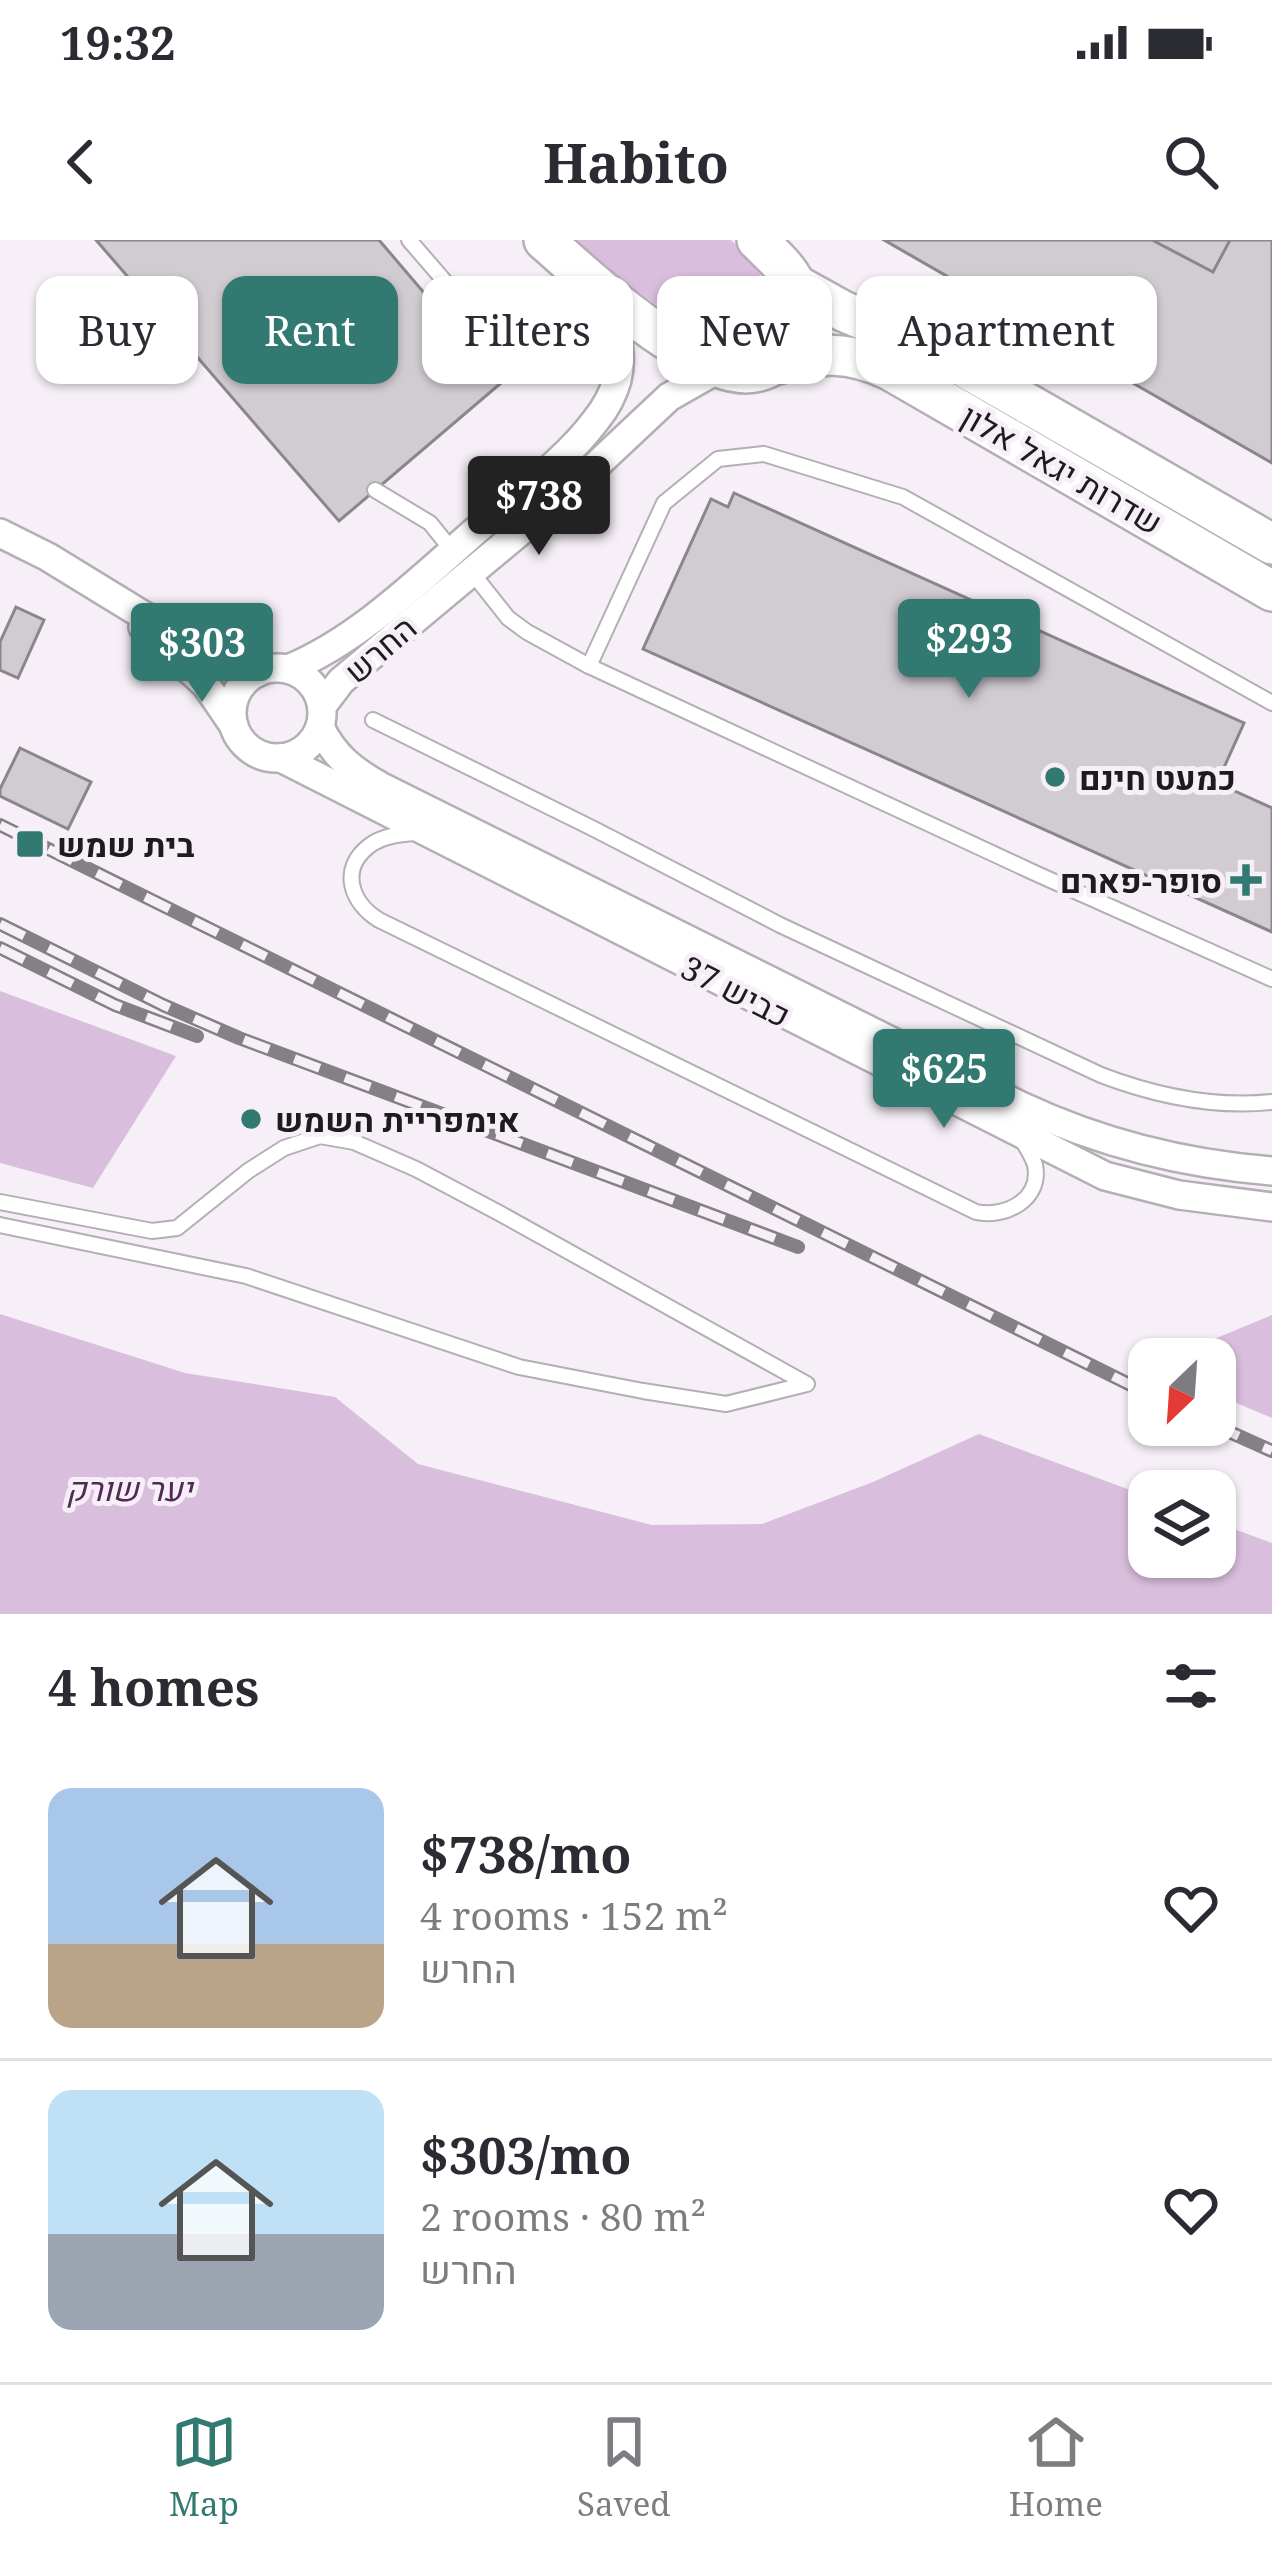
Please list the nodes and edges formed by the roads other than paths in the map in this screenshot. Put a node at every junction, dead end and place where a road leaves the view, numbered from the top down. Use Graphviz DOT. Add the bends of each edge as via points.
graph roads {
  1 [pos="409,240"];
  2 [pos="544,240"];
  3 [pos="757,240"];
  4 [pos="440,276"];
  5 [pos="585,276"];
  6 [pos="788,276"];
  7 [pos="832,305"];
  8 [pos="832,354"];
  9 [pos="615,384"];
  10 [pos="692,384"];
  11 [pos="375,490"];
  12 [pos="0,533"];
  13 [pos="1272,544"];
  14 [pos="452,550"];
  15 [pos="48,557"];
  16 [pos="472,573"];
  17 [pos="1272,591"];
  18 [pos="589,666"];
  19 [pos="288,669"];
  20 [pos="259,672"];
  21 [pos="1272,703"];
  22 [pos="321,716"];
  23 [pos="373,720"];
  24 [pos="236,729"];
  25 [pos="281,758"];
  26 [pos="426,833"];
  27 [pos="1272,980"];
  28 [pos="1272,1102"];
  29 [pos="1018,1133"];
  30 [pos="1272,1171"];
  31 [pos="0,1202"];
  32 [pos="1272,1207"];
  33 [pos="0,1225"];
  1 -- 4 [label="lane"];
  2 -- 5 [label="main road"];
  3 -- 6 [label="main road"];
  7 -- 13 [label="main road, שדרות יגאל אלון" via="936,351"];
  8 -- 17 [label="main road, שדרות יגאל אלון" via="878,364"];
  9 -- 14 [label="street, החרש" via="572,446"];
  10 -- 16 [label="street, החרש"];
  11 -- 14 [label="lane" via="430,523"];
  12 -- 15 [label="street"];
  14 -- 16 [label="lane"];
  14 -- 19 [label="street, החרש" via="364,624"];
  15 -- 20 [label="street" via="159,626"];
  15 -- 24 [label="street" via="135,619 206,685"];
  16 -- 18 [label="lane" via="508,618"];
  16 -- 22 [label="street, החרש" via="341,681"];
  18 -- 21 [label="lane" via="664,503 718,459 764,454 903,497"];
  18 -- 27 [label="lane"];
  19 -- 20 [label="street"];
  19 -- 22 [label="street" via="317,692"];
  20 -- 24 [label="street" via="237,693"];
  22 -- 25 [label="street" via="310,744"];
  22 -- 30 [label="street, כביש 37" via="337,755 380,786 1036,1113 1129,1148"];
  23 -- 28 [label="lane" via="780,926 1101,1075 1211,1102"];
  24 -- 25 [label="street" via="254,751"];
  25 -- 26 [label="street, כביש 37"];
  26 -- 29 [label="street, כביש 37"];
  26 -- 29 [label="lane" via="392,835 362,854 352,888 364,911 976,1212 1014,1208 1035,1182"];
  29 -- 32 [label="street, כביש 37" via="1141,1188"];
  31 -- 33 [label="lane" via="152,1231 177,1228 284,1148 320,1136 354,1142 807,1384 725,1404 540,1372 245,1276"];
}
